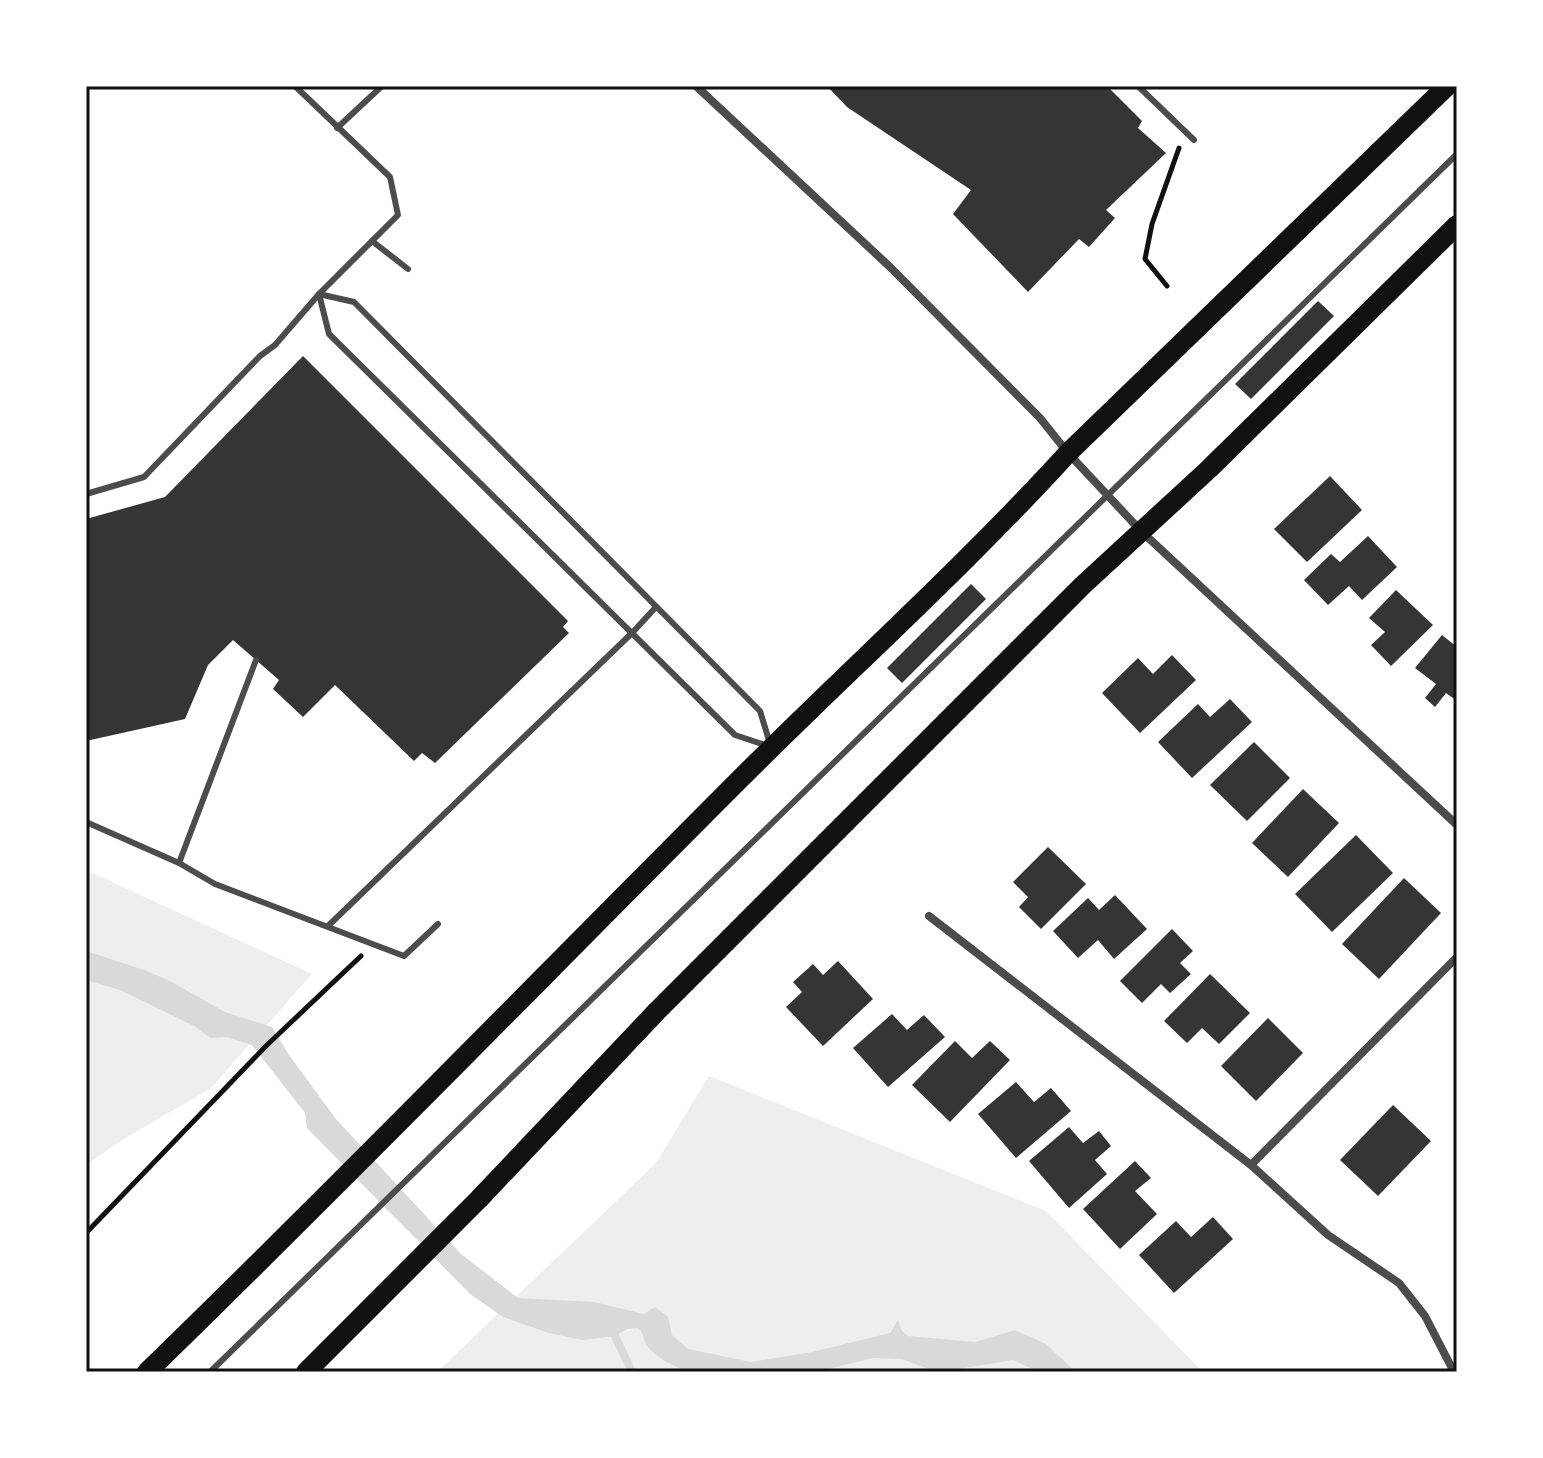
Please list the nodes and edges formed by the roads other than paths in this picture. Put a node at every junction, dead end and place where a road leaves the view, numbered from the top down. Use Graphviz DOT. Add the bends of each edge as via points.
graph roads {
  1 [pos="295,86"];
  2 [pos="382,86"];
  3 [pos="696,86"];
  4 [pos="1138,86"];
  5 [pos="1447,86"];
  6 [pos="337,128"];
  7 [pos="1194,140"];
  8 [pos="1457,154"];
  9 [pos="1457,225"];
  10 [pos="372,241"];
  11 [pos="408,269"];
  12 [pos="319,294"];
  13 [pos="1068,453"];
  14 [pos="86,494"];
  15 [pos="1107,495"];
  16 [pos="1141,531"];
  17 [pos="656,607"];
  18 [pos="632,633"];
  19 [pos="256,660"];
  20 [pos="771,747"];
  21 [pos="86,822"];
  22 [pos="1457,825"];
  23 [pos="179,863"];
  24 [pos="929,916"];
  25 [pos="438,924"];
  26 [pos="328,926"];
  27 [pos="1457,957"];
  28 [pos="1251,1165"];
  29 [pos="147,1372"];
  30 [pos="210,1372"];
  31 [pos="306,1372"];
  32 [pos="1454,1372"];
  1 -- 6 [label="lane"];
  2 -- 6 [label="lane"];
  3 -- 13 [label="street" via="890,267"];
  4 -- 7 [label="lane"];
  5 -- 13 [label="main road"];
  6 -- 10 [label="lane" via="390,177 398,215"];
  8 -- 15 [label="lane"];
  9 -- 16 [label="main road"];
  10 -- 11 [label="lane"];
  10 -- 12 [label="lane"];
  12 -- 14 [label="lane" via="144,477"];
  12 -- 17 [label="lane" via="354,302"];
  12 -- 18 [label="lane" via="329,334"];
  13 -- 15 [label="street"];
  13 -- 20 [label="main road"];
  15 -- 16 [label="street"];
  15 -- 30 [label="lane"];
  16 -- 22 [label="street"];
  16 -- 31 [label="main road" via="657,1011"];
  17 -- 18 [label="lane"];
  17 -- 20 [label="lane" via="760,711"];
  18 -- 20 [label="lane" via="735,735"];
  18 -- 26 [label="lane"];
  19 -- 23 [label="lane"];
  20 -- 29 [label="main road"];
  21 -- 23 [label="lane"];
  23 -- 26 [label="lane" via="215,884"];
  24 -- 28 [label="street"];
  25 -- 26 [label="lane" via="404,956"];
  27 -- 28 [label="street"];
  28 -- 32 [label="street" via="1328,1235 1399,1283 1425,1316"];
}
